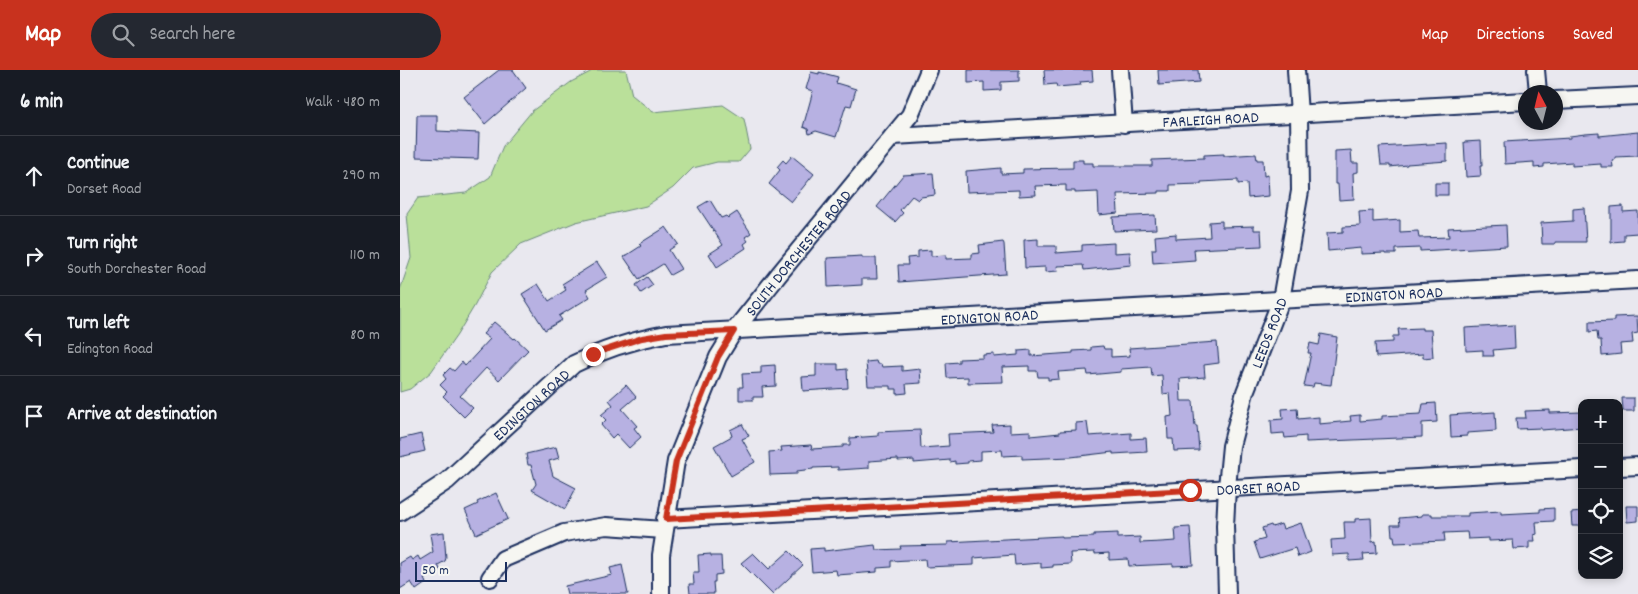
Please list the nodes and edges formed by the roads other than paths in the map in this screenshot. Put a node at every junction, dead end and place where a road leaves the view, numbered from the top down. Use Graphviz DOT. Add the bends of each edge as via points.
graph roads {
  1 [pos="929,70"];
  2 [pos="1120,70"];
  3 [pos="1296,70"];
  4 [pos="1536,70"];
  5 [pos="1537,85"];
  6 [pos="1638,96"];
  7 [pos="1563,100"];
  8 [pos="1518,101"];
  9 [pos="1299,114"];
  10 [pos="1124,124"];
  11 [pos="894,136"];
  12 [pos="1638,280"];
  13 [pos="1281,300"];
  14 [pos="734,331"];
  15 [pos="1638,466"];
  16 [pos="1623,467"];
  17 [pos="1578,469"];
  18 [pos="1227,487"];
  19 [pos="400,512"];
  20 [pos="665,525"];
  21 [pos="490,578"];
  22 [pos="660,594"];
  23 [pos="1227,594"];
  1 -- 11 [label="street, SOUTH DORCHESTER ROAD" via="910,115"];
  2 -- 10 [label="street"];
  3 -- 9 [label="street, LEEDS ROAD"];
  4 -- 5 [label="street"];
  6 -- 7 [label="street"];
  8 -- 9 [label="street, FARLEIGH ROAD"];
  9 -- 10 [label="street, FARLEIGH ROAD"];
  9 -- 13 [label="street, LEEDS ROAD" via="1300,191"];
  10 -- 11 [label="street, FARLEIGH ROAD"];
  11 -- 14 [label="street, SOUTH DORCHESTER ROAD"];
  12 -- 13 [label="street, EDINGTON ROAD"];
  13 -- 14 [label="street, EDINGTON ROAD"];
  13 -- 18 [label="street, LEEDS ROAD" via="1245,392 1231,446"];
  14 -- 19 [label="street, EDINGTON ROAD" via="642,338 593,354 574,364 447,481"];
  14 -- 20 [label="street, SOUTH DORCHESTER ROAD" via="718,357 676,461"];
  15 -- 16 [label="street"];
  17 -- 18 [label="street, DORSET ROAD"];
  18 -- 20 [label="street, DORSET ROAD"];
  18 -- 23 [label="street, LEEDS ROAD"];
  20 -- 21 [label="street, DORSET ROAD" via="606,526 564,533 503,559"];
  20 -- 22 [label="street, SOUTH DORCHESTER ROAD"];
}
